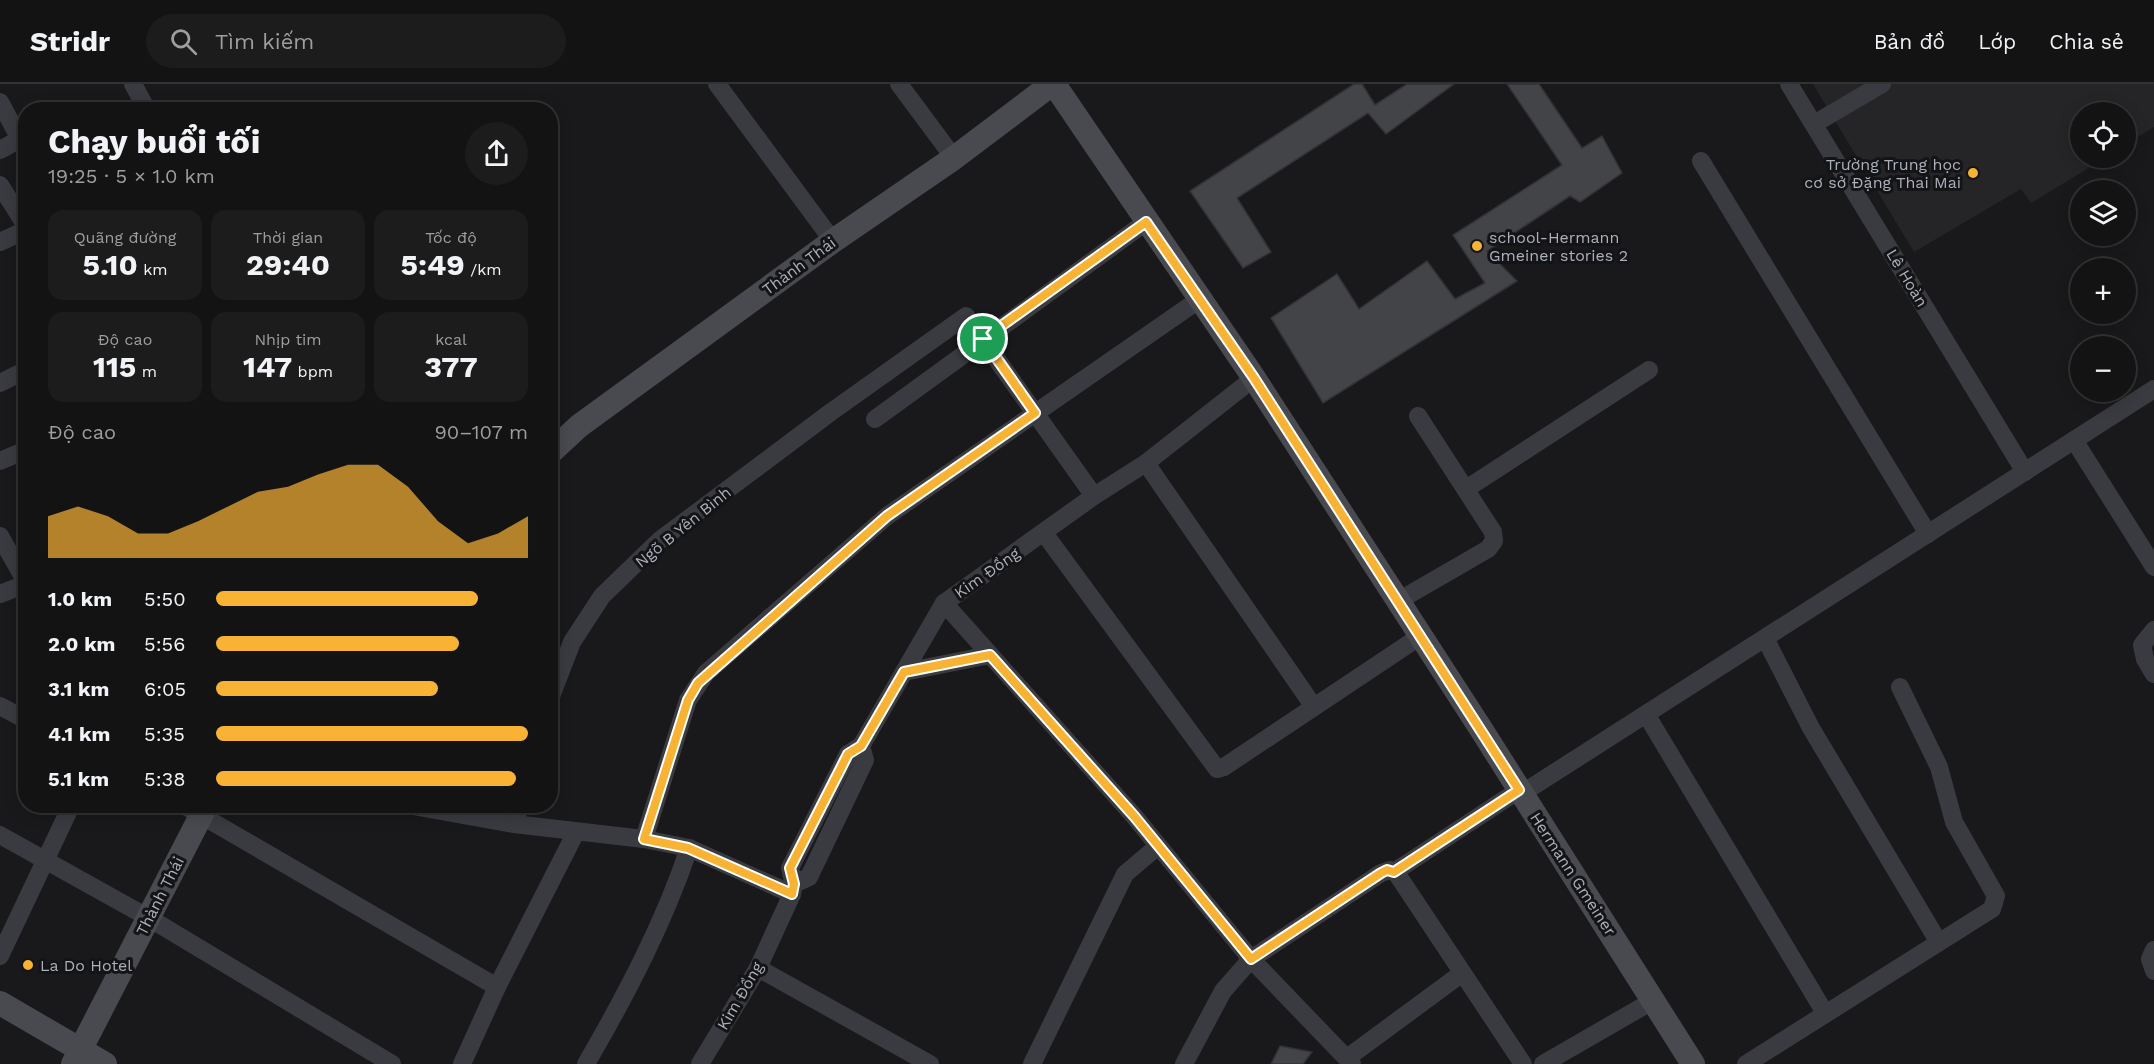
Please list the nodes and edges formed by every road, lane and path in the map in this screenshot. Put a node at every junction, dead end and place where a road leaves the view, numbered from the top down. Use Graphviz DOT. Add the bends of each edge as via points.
graph roads {
  1 [pos="133,84"];
  2 [pos="717,84"];
  3 [pos="899,84"];
  4 [pos="1053,84"];
  5 [pos="1789,84"];
  6 [pos="1882,84"];
  7 [pos="0,102"];
  8 [pos="143,102"];
  9 [pos="1814,124"];
  10 [pos="18,135"];
  11 [pos="18,140"];
  12 [pos="0,150"];
  13 [pos="954,158"];
  14 [pos="1701,161"];
  15 [pos="0,185"];
  16 [pos="18,215"];
  17 [pos="1146,222"];
  18 [pos="18,232"];
  19 [pos="0,242"];
  20 [pos="833,242"];
  21 [pos="1200,299"];
  22 [pos="983,339"];
  23 [pos="1649,370"];
  24 [pos="18,374"];
  25 [pos="1254,378"];
  26 [pos="0,383"];
  27 [pos="2154,389"];
  28 [pos="1035,413"];
  29 [pos="1418,416"];
  30 [pos="875,419"];
  31 [pos="2074,440"];
  32 [pos="558,446"];
  33 [pos="18,453"];
  34 [pos="0,461"];
  35 [pos="1146,463"];
  36 [pos="2025,471"];
  37 [pos="1466,489"];
  38 [pos="1094,496"];
  39 [pos="1044,533"];
  40 [pos="1928,534"];
  41 [pos="0,536"];
  42 [pos="2154,567"];
  43 [pos="18,569"];
  44 [pos="18,586"];
  45 [pos="0,594"];
  46 [pos="1398,601"];
  47 [pos="944,603"];
  48 [pos="2154,630"];
  49 [pos="1419,637"];
  50 [pos="1765,638"];
  51 [pos="990,655"];
  52 [pos="904,672"];
  53 [pos="2154,674"];
  54 [pos="558,678"];
  55 [pos="1900,687"];
  56 [pos="0,706"];
  57 [pos="1314,707"];
  58 [pos="1646,714"];
  59 [pos="18,716"];
  60 [pos="861,746"];
  61 [pos="1520,792"];
  62 [pos="68,813"];
  63 [pos="195,813"];
  64 [pos="205,813"];
  65 [pos="452,813"];
  66 [pos="518,813"];
  67 [pos="813,823"];
  68 [pos="514,824"];
  69 [pos="576,831"];
  70 [pos="831,832"];
  71 [pos="0,836"];
  72 [pos="644,839"];
  73 [pos="1158,846"];
  74 [pos="688,848"];
  75 [pos="45,861"];
  76 [pos="1394,872"];
  77 [pos="793,889"];
  78 [pos="149,918"];
  79 [pos="1938,941"];
  80 [pos="2154,950"];
  81 [pos="0,956"];
  82 [pos="1251,959"];
  83 [pos="758,968"];
  84 [pos="2154,971"];
  85 [pos="1461,974"];
  86 [pos="497,987"];
  87 [pos="1654,1000"];
  88 [pos="0,1003"];
  89 [pos="1825,1013"];
  90 [pos="76,1057"];
  91 [pos="1350,1061"];
  92 [pos="105,1064"];
  93 [pos="392,1064"];
  94 [pos="462,1064"];
  95 [pos="586,1064"];
  96 [pos="700,1064"];
  97 [pos="930,1064"];
  98 [pos="1032,1064"];
  99 [pos="1184,1064"];
  100 [pos="1522,1064"];
  101 [pos="1543,1064"];
  102 [pos="1693,1064"];
  103 [pos="1746,1064"];
  1 -- 8 [label="street"];
  2 -- 20 [label="street"];
  3 -- 13 [label="street"];
  4 -- 13 [label="street, Thành Thái"];
  4 -- 17 [label="street, Hermann Gmeiner"];
  5 -- 9 [label="street, Lê Hoàn"];
  6 -- 9 [label="street"];
  7 -- 10 [label="street"];
  9 -- 36 [label="street, Lê Hoàn"];
  11 -- 12 [label="street"];
  13 -- 20 [label="street, Thành Thái"];
  14 -- 40 [label="street"];
  15 -- 16 [label="street"];
  17 -- 21 [label="street, Hermann Gmeiner"];
  17 -- 22 [label="street"];
  18 -- 19 [label="street"];
  20 -- 32 [label="street, Thành Thái" via="579,426"];
  21 -- 25 [label="street, Hermann Gmeiner"];
  21 -- 28 [label="street"];
  22 -- 28 [label="street"];
  22 -- 30 [label="street"];
  22 -- 54 [label="street, Ngõ B Yên Bình" via="966,316 660,540 602,596 572,642"];
  23 -- 37 [label="street"];
  24 -- 26 [label="street"];
  25 -- 35 [label="street, Kim Đồng"];
  25 -- 46 [label="street, Hermann Gmeiner"];
  27 -- 31 [label="street"];
  28 -- 38 [label="street"];
  28 -- 72 [label="street" via="887,516 706,673 688,700"];
  29 -- 37 [label="street"];
  31 -- 36 [label="street"];
  31 -- 42 [label="street"];
  33 -- 34 [label="street"];
  35 -- 38 [label="street, Kim Đồng"];
  35 -- 57 [label="street"];
  36 -- 40 [label="street"];
  37 -- 46 [label="street" via="1492,532 1492,545"];
  38 -- 39 [label="street, Kim Đồng"];
  39 -- 47 [label="street, Kim Đồng"];
  39 -- 57 [label="street" via="1217,769"];
  40 -- 50 [label="street"];
  41 -- 43 [label="street"];
  44 -- 45 [label="street"];
  46 -- 49 [label="street, Hermann Gmeiner"];
  47 -- 51 [label="street"];
  47 -- 52 [label="street, Kim Đồng"];
  48 -- 53 [label="street" via="2142,645"];
  49 -- 57 [label="street"];
  49 -- 61 [label="street, Hermann Gmeiner"];
  50 -- 58 [label="street"];
  50 -- 79 [label="street" via="1811,728"];
  51 -- 52 [label="street"];
  51 -- 73 [label="street"];
  52 -- 60 [label="street, Kim Đồng"];
  55 -- 79 [label="street" via="1939,767 1954,822 1996,896 1992,909"];
  56 -- 59 [label="street"];
  58 -- 61 [label="street"];
  58 -- 89 [label="street"];
  60 -- 67 [label="street" via="848,754"];
  60 -- 70 [label="street, Kim Đồng" via="866,760"];
  61 -- 76 [label="street"];
  61 -- 87 [label="street, Hermann Gmeiner"];
  62 -- 75 [label="street"];
  63 -- 78 [label="street, Thành Thái"];
  64 -- 86 [label="street"];
  65 -- 68 [label="street"];
  66 -- 68 [label="street"];
  67 -- 70 [label="street"];
  67 -- 77 [label="street" via="790,868"];
  68 -- 69 [label="street"];
  69 -- 72 [label="street"];
  69 -- 86 [label="street"];
  70 -- 77 [label="street, Kim Đồng" via="808,878"];
  71 -- 75 [label="street"];
  72 -- 74 [label="street"];
  73 -- 82 [label="street"];
  73 -- 98 [label="street" via="1125,874"];
  74 -- 77 [label="street"];
  74 -- 95 [label="street" via="674,892"];
  75 -- 78 [label="street"];
  75 -- 81 [label="street"];
  76 -- 82 [label="street" via="1381,873"];
  76 -- 85 [label="street"];
  77 -- 83 [label="street, Kim Đồng"];
  78 -- 90 [label="street, Thành Thái"];
  78 -- 93 [label="street"];
  79 -- 89 [label="street"];
  80 -- 84 [label="street" via="2150,959"];
  82 -- 91 [label="street"];
  82 -- 99 [label="street" via="1223,991"];
  83 -- 96 [label="street, Kim Đồng"];
  83 -- 97 [label="street"];
  85 -- 91 [label="street"];
  85 -- 100 [label="street"];
  86 -- 94 [label="street"];
  87 -- 101 [label="street"];
  87 -- 102 [label="street, Hermann Gmeiner"];
  88 -- 90 [label="street"];
  89 -- 103 [label="street"];
  90 -- 92 [label="street"];
}
